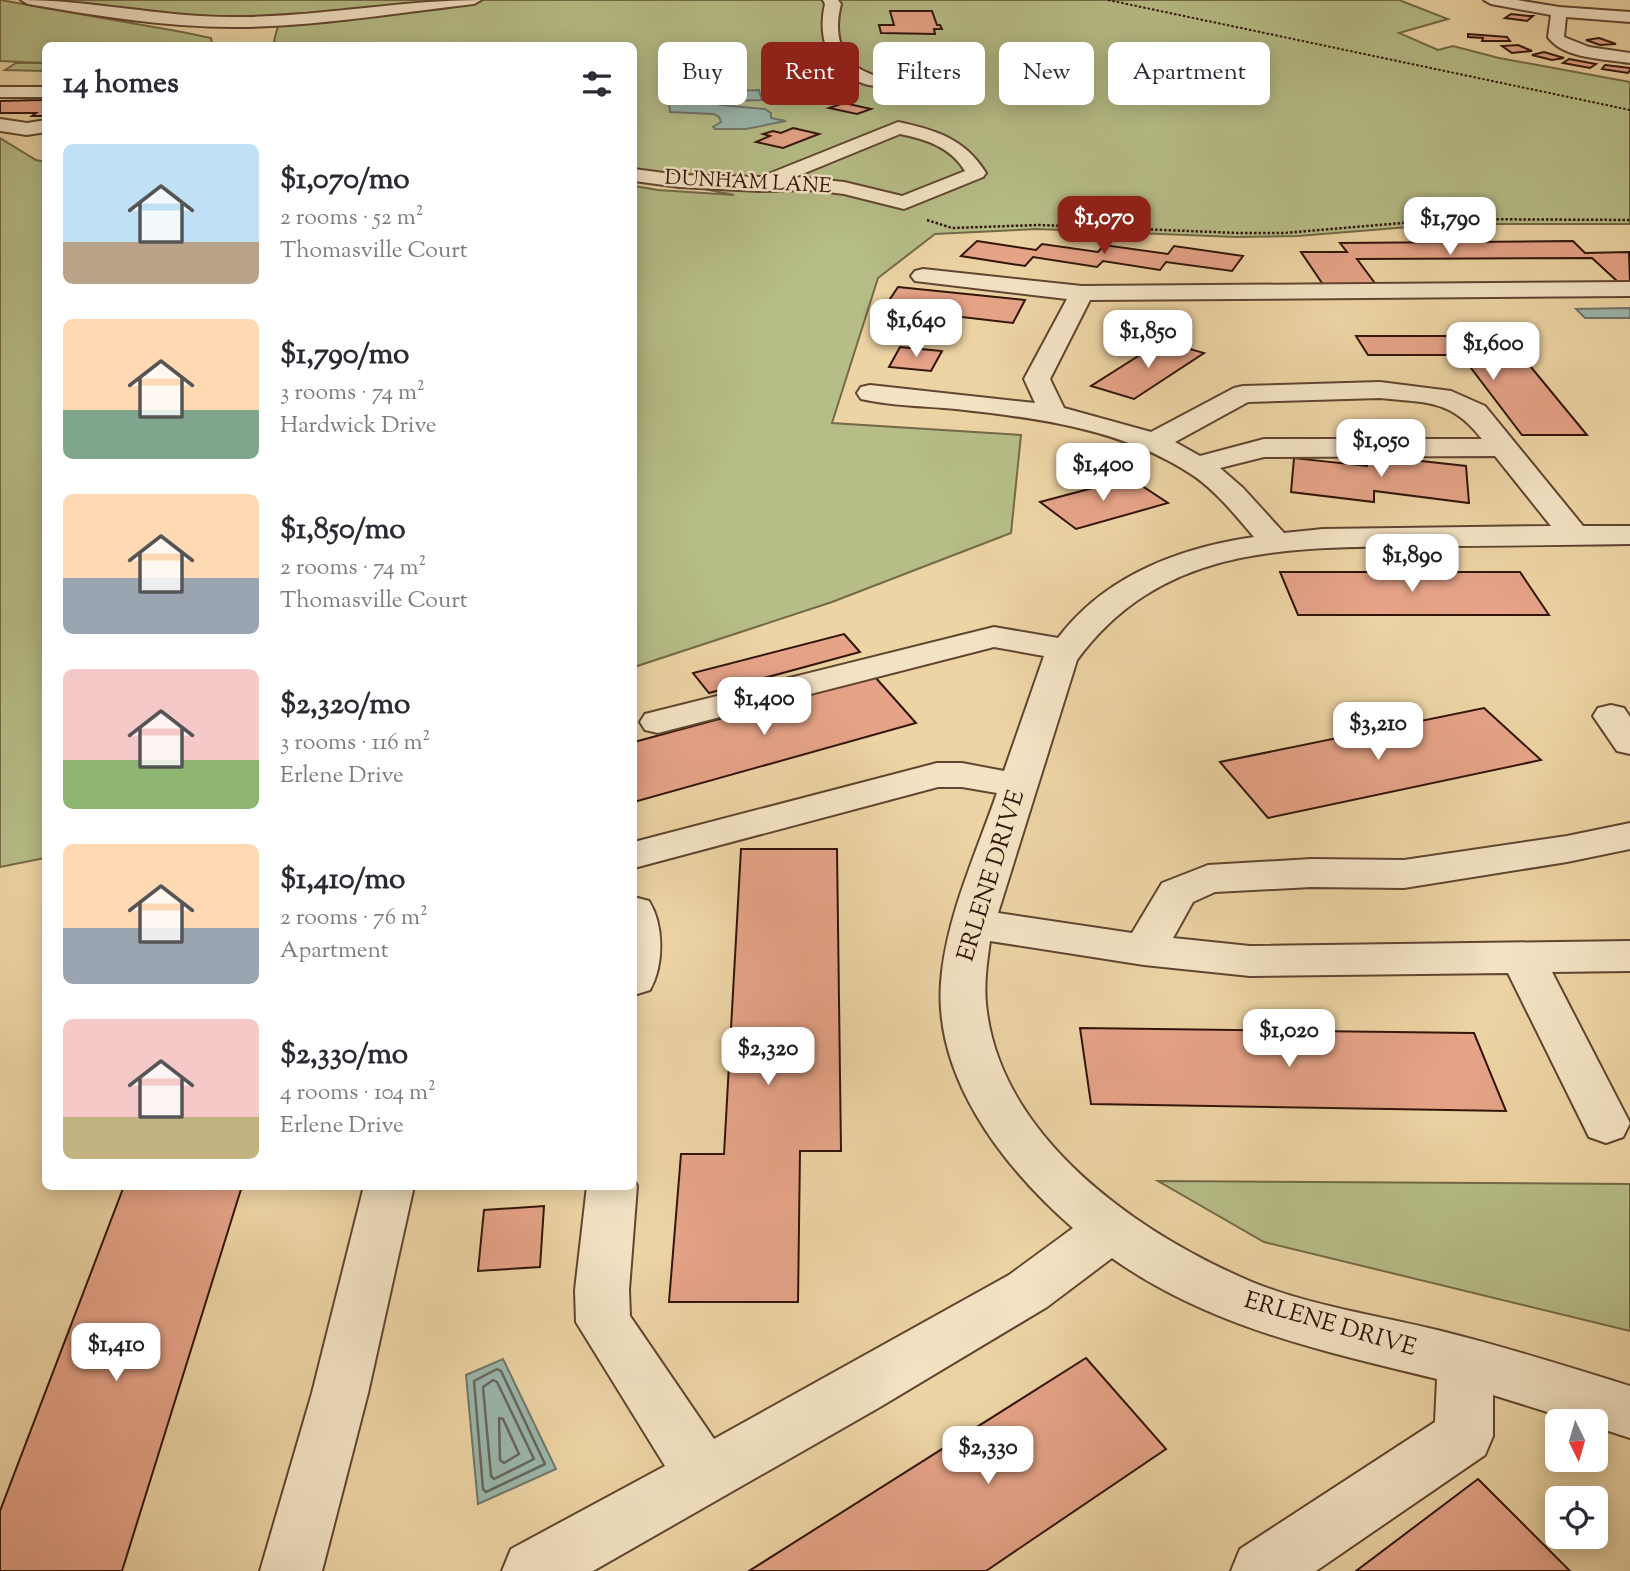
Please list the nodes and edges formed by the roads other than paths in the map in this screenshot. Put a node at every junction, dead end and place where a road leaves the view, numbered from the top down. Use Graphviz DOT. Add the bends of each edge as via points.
graph roads {
  1 [pos="28,0"];
  2 [pos="472,0"];
  3 [pos="830,0"];
  4 [pos="1491,0"];
  5 [pos="1559,12"];
  6 [pos="1630,18"];
  7 [pos="280,21"];
  8 [pos="274,41"];
  9 [pos="1630,58"];
  10 [pos="42,76"];
  11 [pos="0,77"];
  12 [pos="873,81"];
  13 [pos="0,92"];
  14 [pos="42,92"];
  15 [pos="0,125"];
  16 [pos="42,127"];
  17 [pos="637,176"];
  18 [pos="759,185"];
  19 [pos="923,276"];
  20 [pos="1630,289"];
  21 [pos="1082,293"];
  22 [pos="870,393"];
  23 [pos="1054,415"];
  24 [pos="1153,442"];
  25 [pos="1504,447"];
  26 [pos="1197,466"];
  27 [pos="1630,535"];
  28 [pos="1575,536"];
  29 [pos="1275,542"];
  30 [pos="1066,650"];
  31 [pos="658,722"];
  32 [pos="1019,785"];
  33 [pos="1630,836"];
  34 [pos="637,854"];
  35 [pos="637,921"];
  36 [pos="974,924"];
  37 [pos="637,948"];
  38 [pos="1144,950"];
  39 [pos="1630,956"];
  40 [pos="1522,958"];
  41 [pos="1606,1124"];
  42 [pos="388,1190"];
  43 [pos="612,1190"];
  44 [pos="1111,1230"];
  45 [pos="1465,1362"];
  46 [pos="1630,1412"];
  47 [pos="705,1476"];
  48 [pos="291,1571"];
  49 [pos="533,1571"];
  50 [pos="1262,1571"];
  1 -- 7 [label="street" via="162,19"];
  2 -- 7 [label="street"];
  3 -- 12 [label="street" via="830,43 845,66"];
  4 -- 5 [label="street"];
  5 -- 6 [label="street"];
  5 -- 9 [label="street" via="1559,40 1586,51"];
  7 -- 8 [label="street"];
  10 -- 11 [label="street"];
  13 -- 14 [label="street"];
  15 -- 16 [label="street"];
  17 -- 18 [label="street, DUNHAM LANE"];
  18 -- 18 [label="street, DUNHAM LANE" via="812,184 904,203 976,173 969,159 948,142 898,128"];
  19 -- 21 [label="street"];
  20 -- 21 [label="street"];
  21 -- 23 [label="street" via="1037,380"];
  22 -- 23 [label="street"];
  23 -- 24 [label="street"];
  24 -- 25 [label="street" via="1242,394 1380,390 1423,393 1460,404 1475,412"];
  24 -- 26 [label="street"];
  25 -- 26 [label="street" via="1264,448"];
  25 -- 28 [label="street"];
  26 -- 29 [label="street" via="1220,483"];
  27 -- 28 [label="street, ERLENE DRIVE"];
  28 -- 29 [label="street, ERLENE DRIVE"];
  29 -- 30 [label="street, ERLENE DRIVE" via="1188,562 1148,578 1091,617"];
  30 -- 31 [label="street" via="995,637"];
  30 -- 32 [label="street, ERLENE DRIVE"];
  32 -- 34 [label="street" via="937,775"];
  32 -- 36 [label="street, ERLENE DRIVE"];
  33 -- 38 [label="street" via="1404,874 1208,879 1177,893"];
  35 -- 37 [label="street"];
  36 -- 38 [label="street"];
  36 -- 44 [label="street, ERLENE DRIVE" via="963,972 963,1013 993,1101 1023,1145 1062,1189"];
  38 -- 40 [label="street" via="1250,961"];
  39 -- 40 [label="street"];
  40 -- 41 [label="street"];
  42 -- 48 [label="street" via="340,1394"];
  43 -- 47 [label="street" via="603,1322"];
  44 -- 45 [label="street, ERLENE DRIVE" via="1168,1266 1233,1298 1303,1322"];
  44 -- 47 [label="street" via="1028,1291"];
  45 -- 46 [label="street, ERLENE DRIVE"];
  45 -- 50 [label="street" via="1464,1436"];
  47 -- 49 [label="street"];
}
